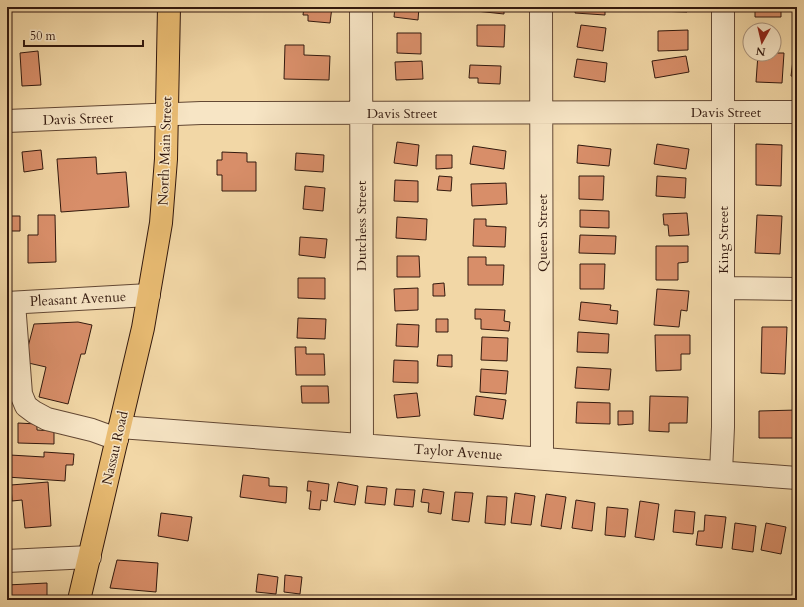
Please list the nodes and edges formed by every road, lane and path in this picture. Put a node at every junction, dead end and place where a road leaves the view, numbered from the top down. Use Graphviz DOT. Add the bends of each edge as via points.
graph roads {
  1 [pos="169,7"];
  2 [pos="361,7"];
  3 [pos="542,7"];
  4 [pos="723,7"];
  5 [pos="542,112"];
  6 [pos="723,112"];
  7 [pos="797,112"];
  8 [pos="361,113"];
  9 [pos="167,115"];
  10 [pos="7,122"];
  11 [pos="723,288"];
  12 [pos="797,290"];
  13 [pos="149,295"];
  14 [pos="11,303"];
  15 [pos="118,433"];
  16 [pos="362,445"];
  17 [pos="542,458"];
  18 [pos="721,472"];
  19 [pos="797,478"];
  20 [pos="90,556"];
  21 [pos="7,561"];
  22 [pos="79,600"];
  1 -- 9 [label="main road, North Main Street"];
  2 -- 8 [label="street, Dutchess Street"];
  3 -- 5 [label="street, Queen Street"];
  4 -- 6 [label="street, King Street"];
  5 -- 6 [label="street, Davis Street"];
  5 -- 8 [label="street, Davis Street"];
  5 -- 17 [label="street, Queen Street"];
  6 -- 7 [label="street, Davis Street"];
  6 -- 11 [label="street, King Street"];
  8 -- 9 [label="street, Davis Street"];
  8 -- 16 [label="street, Dutchess Street"];
  9 -- 10 [label="street, Davis Street"];
  9 -- 13 [label="main road, North Main Street" via="161,222"];
  11 -- 12 [label="street"];
  11 -- 18 [label="street, King Street"];
  13 -- 14 [label="street, Pleasant Avenue"];
  13 -- 15 [label="main road, Nassau Road"];
  14 -- 15 [label="street, Taylor Avenue" via="20,394 26,406 48,418 92,430"];
  15 -- 16 [label="street, Taylor Avenue"];
  15 -- 20 [label="main road, Nassau Road"];
  16 -- 17 [label="street, Taylor Avenue"];
  17 -- 18 [label="street, Taylor Avenue"];
  18 -- 19 [label="street, Taylor Avenue"];
  20 -- 21 [label="street"];
  20 -- 22 [label="main road, Nassau Road"];
}
